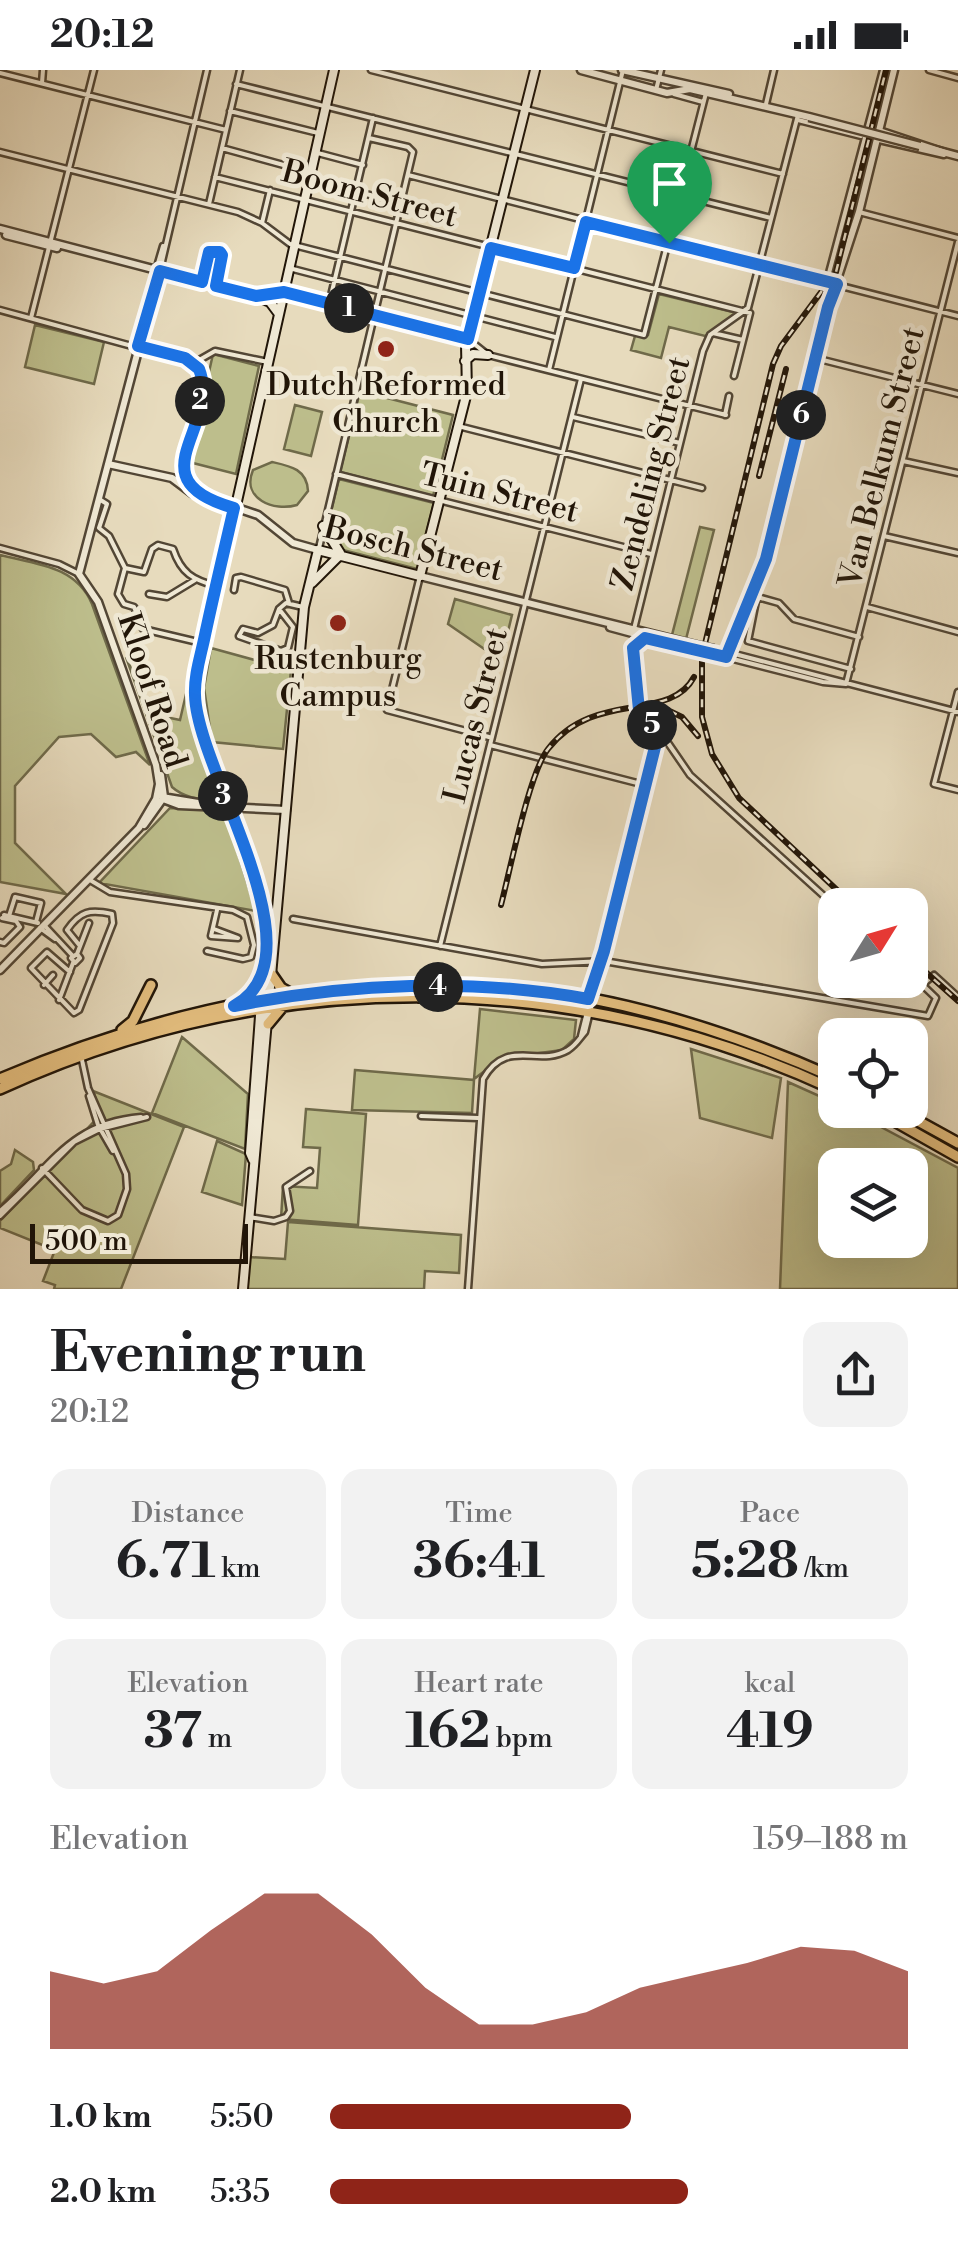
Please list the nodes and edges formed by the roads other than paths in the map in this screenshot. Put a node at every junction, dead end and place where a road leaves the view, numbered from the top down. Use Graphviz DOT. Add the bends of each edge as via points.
graph roads {
  1 [pos="43,70"];
  2 [pos="94,70"];
  3 [pos="207,70"];
  4 [pos="240,70"];
  5 [pos="334,70"];
  6 [pos="371,70"];
  7 [pos="534,70"];
  8 [pos="580,70"];
  9 [pos="623,70"];
  10 [pos="774,70"];
  11 [pos="884,70"];
  12 [pos="894,70"];
  13 [pos="929,70"];
  14 [pos="0,72"];
  15 [pos="660,74"];
  16 [pos="958,78"];
  17 [pos="620,80"];
  18 [pos="42,82"];
  19 [pos="236,84"];
  20 [pos="656,90"];
  21 [pos="88,94"];
  22 [pos="704,97"];
  23 [pos="325,106"];
  24 [pos="767,106"];
  25 [pos="525,109"];
  26 [pos="230,111"];
  27 [pos="797,117"];
  28 [pos="373,118"];
  29 [pos="194,122"];
  30 [pos="226,130"];
  31 [pos="608,130"];
  32 [pos="879,130"];
  33 [pos="319,133"];
  34 [pos="861,136"];
  35 [pos="368,138"];
  36 [pos="879,140"];
  37 [pos="222,148"];
  38 [pos="691,151"];
  39 [pos="0,152"];
  40 [pos="314,152"];
  41 [pos="948,153"];
  42 [pos="514,154"];
  43 [pos="958,156"];
  44 [pos="363,164"];
  45 [pos="69,169"];
  46 [pos="310,172"];
  47 [pos="597,174"];
  48 [pos="783,174"];
  49 [pos="408,175"];
  50 [pos="216,177"];
  51 [pos="270,190"];
  52 [pos="357,191"];
  53 [pos="175,196"];
  54 [pos="680,196"];
  55 [pos="304,199"];
  56 [pos="502,200"];
  57 [pos="402,203"];
  58 [pos="209,204"];
  59 [pos="352,211"];
  60 [pos="859,212"];
  61 [pos="771,218"];
  62 [pos="262,222"];
  63 [pos="586,222"];
  64 [pos="397,223"];
  65 [pos="0,231"];
  66 [pos="958,240"];
  67 [pos="669,243"];
  68 [pos="50,244"];
  69 [pos="294,245"];
  70 [pos="491,248"];
  71 [pos="341,257"];
  72 [pos="759,265"];
  73 [pos="289,268"];
  74 [pos="386,268"];
  75 [pos="574,268"];
  76 [pos="158,271"];
  77 [pos="829,274"];
  78 [pos="336,280"];
  79 [pos="202,282"];
  80 [pos="837,284"];
  81 [pos="216,286"];
  82 [pos="658,290"];
  83 [pos="380,291"];
  84 [pos="284,292"];
  85 [pos="480,293"];
  86 [pos="256,296"];
  87 [pos="330,304"];
  88 [pos="0,310"];
  89 [pos="745,312"];
  90 [pos="940,312"];
  91 [pos="278,314"];
  92 [pos="562,314"];
  93 [pos="374,315"];
  94 [pos="474,316"];
  95 [pos="958,316"];
  96 [pos="31,318"];
  97 [pos="713,333"];
  98 [pos="557,338"];
  99 [pos="468,339"];
  100 [pos="743,340"];
  101 [pos="138,346"];
  102 [pos="488,355"];
  103 [pos="815,358"];
  104 [pos="268,362"];
  105 [pos="464,362"];
  106 [pos="194,363"];
  107 [pos="550,370"];
  108 [pos="734,376"];
  109 [pos="581,379"];
  110 [pos="921,387"];
  111 [pos="958,394"];
  112 [pos="729,396"];
  113 [pos="689,406"];
  114 [pos="573,417"];
  115 [pos="458,426"];
  116 [pos="680,444"];
  117 [pos="564,453"];
  118 [pos="903,461"];
  119 [pos="108,464"];
  120 [pos="958,473"];
  121 [pos="336,474"];
  122 [pos="670,479"];
  123 [pos="702,488"];
  124 [pos="199,496"];
  125 [pos="98,499"];
  126 [pos="439,501"];
  127 [pos="234,508"];
  128 [pos="323,526"];
  129 [pos="545,527"];
  130 [pos="884,536"];
  131 [pos="0,548"];
  132 [pos="318,550"];
  133 [pos="958,552"];
  134 [pos="652,554"];
  135 [pos="342,555"];
  136 [pos="125,568"];
  137 [pos="79,574"];
  138 [pos="420,576"];
  139 [pos="196,580"];
  140 [pos="216,586"];
  141 [pos="234,590"];
  142 [pos="150,594"];
  143 [pos="755,596"];
  144 [pos="289,602"];
  145 [pos="526,602"];
  146 [pos="304,607"];
  147 [pos="867,607"];
  148 [pos="278,609"];
  149 [pos="303,622"];
  150 [pos="633,632"];
  151 [pos="958,632"];
  152 [pos="859,637"];
  153 [pos="645,638"];
  154 [pos="203,643"];
  155 [pos="695,647"];
  156 [pos="633,648"];
  157 [pos="723,654"];
  158 [pos="851,669"];
  159 [pos="846,684"];
  160 [pos="958,692"];
  161 [pos="956,711"];
  162 [pos="659,731"];
  163 [pos="492,738"];
  164 [pos="490,745"];
  165 [pos="217,782"];
  166 [pos="645,785"];
  167 [pos="148,790"];
  168 [pos="958,790"];
  169 [pos="161,792"];
  170 [pos="176,802"];
  171 [pos="210,805"];
  172 [pos="226,805"];
  173 [pos="155,810"];
  174 [pos="288,810"];
  175 [pos="138,828"];
  176 [pos="90,880"];
  177 [pos="818,891"];
  178 [pos="218,908"];
  179 [pos="5,916"];
  180 [pos="293,919"];
  181 [pos="89,922"];
  182 [pos="40,925"];
  183 [pos="214,930"];
  184 [pos="0,942"];
  185 [pos="80,946"];
  186 [pos="440,946"];
  187 [pos="208,952"];
  188 [pos="74,955"];
  189 [pos="77,961"];
  190 [pos="602,961"];
  191 [pos="96,967"];
  192 [pos="0,970"];
  193 [pos="70,972"];
  194 [pos="268,973"];
  195 [pos="52,975"];
  196 [pos="928,980"];
  197 [pos="151,984"];
  198 [pos="44,985"];
  199 [pos="928,989"];
  200 [pos="296,996"];
  201 [pos="958,997"];
  202 [pos="59,1000"];
  203 [pos="266,1004"];
  204 [pos="286,1005"];
  205 [pos="590,1005"];
  206 [pos="234,1006"];
  207 [pos="268,1024"];
  208 [pos="107,1038"];
  209 [pos="92,1052"];
  210 [pos="64,1062"];
  211 [pos="81,1069"];
  212 [pos="818,1072"];
  213 [pos="0,1079"];
  214 [pos="818,1083"];
  215 [pos="0,1089"];
  216 [pos="420,1116"];
  217 [pos="478,1118"];
  218 [pos="101,1127"];
  219 [pos="928,1127"];
  220 [pos="907,1128"];
  221 [pos="958,1144"];
  222 [pos="958,1157"];
  223 [pos="253,1160"];
  224 [pos="43,1169"];
  225 [pos="310,1171"];
  226 [pos="0,1213"];
  227 [pos="249,1218"];
  228 [pos="242,1289"];
  229 [pos="468,1289"];
  1 -- 18 [label="street"];
  2 -- 21 [label="street"];
  3 -- 29 [label="street"];
  4 -- 19 [label="street"];
  5 -- 23 [label="main road"];
  6 -- 25 [label="street"];
  7 -- 25 [label="main road"];
  8 -- 17 [label="street"];
  9 -- 15 [label="street"];
  9 -- 17 [label="street"];
  10 -- 24 [label="street"];
  11 -- 77 [label="street"];
  12 -- 32 [label="street"];
  13 -- 16 [label="street"];
  14 -- 18 [label="street"];
  15 -- 20 [label="street"];
  15 -- 24 [label="street"];
  17 -- 20 [label="street"];
  17 -- 31 [label="street"];
  18 -- 21 [label="street"];
  19 -- 23 [label="street"];
  19 -- 26 [label="street"];
  20 -- 22 [label="street" via="690,89"];
  21 -- 29 [label="street"];
  21 -- 45 [label="street"];
  22 -- 24 [label="street"];
  22 -- 38 [label="street"];
  23 -- 28 [label="street"];
  23 -- 33 [label="main road"];
  24 -- 27 [label="street"];
  25 -- 31 [label="street"];
  25 -- 42 [label="main road"];
  26 -- 30 [label="street"];
  26 -- 33 [label="street"];
  27 -- 34 [label="street"];
  27 -- 41 [label="street, bridge"];
  27 -- 48 [label="street"];
  28 -- 35 [label="street"];
  28 -- 42 [label="street"];
  29 -- 30 [label="street"];
  29 -- 53 [label="street"];
  30 -- 37 [label="street"];
  31 -- 38 [label="street"];
  31 -- 47 [label="street"];
  32 -- 41 [label="street"];
  32 -- 60 [label="street"];
  33 -- 40 [label="main road"];
  35 -- 44 [label="street"];
  35 -- 49 [label="street" via="408,147"];
  36 -- 41 [label="street"];
  37 -- 46 [label="street"];
  37 -- 50 [label="street"];
  38 -- 48 [label="street"];
  38 -- 54 [label="street"];
  39 -- 45 [label="street"];
  40 -- 44 [label="street"];
  40 -- 46 [label="main road"];
  41 -- 43 [label="street"];
  42 -- 47 [label="street"];
  42 -- 56 [label="main road"];
  44 -- 52 [label="street"];
  45 -- 53 [label="street"];
  45 -- 68 [label="street"];
  46 -- 55 [label="main road"];
  47 -- 54 [label="street"];
  47 -- 63 [label="street"];
  48 -- 61 [label="street"];
  49 -- 56 [label="street"];
  49 -- 57 [label="street"];
  50 -- 51 [label="street, Boom Street"];
  50 -- 58 [label="street"];
  51 -- 55 [label="street, Boom Street"];
  51 -- 62 [label="street"];
  52 -- 57 [label="street"];
  52 -- 59 [label="street"];
  53 -- 58 [label="street"];
  53 -- 76 [label="street"];
  54 -- 61 [label="street"];
  54 -- 67 [label="street"];
  55 -- 59 [label="street, Boom Street"];
  55 -- 69 [label="main road"];
  56 -- 63 [label="street"];
  56 -- 70 [label="main road"];
  57 -- 64 [label="street"];
  58 -- 62 [label="street"];
  59 -- 64 [label="street, Boom Street"];
  59 -- 71 [label="street"];
  60 -- 66 [label="street"];
  60 -- 80 [label="street"];
  61 -- 72 [label="street"];
  62 -- 69 [label="street"];
  63 -- 67 [label="street"];
  63 -- 75 [label="street"];
  64 -- 70 [label="street, Boom Street"];
  64 -- 74 [label="street"];
  65 -- 68 [label="street"];
  66 -- 90 [label="street, Van Belkum Street"];
  67 -- 72 [label="street"];
  67 -- 82 [label="street"];
  68 -- 76 [label="street"];
  68 -- 96 [label="street"];
  69 -- 71 [label="street"];
  69 -- 73 [label="main road"];
  70 -- 75 [label="street, Boom Street"];
  70 -- 85 [label="main road"];
  71 -- 74 [label="street"];
  71 -- 78 [label="street"];
  72 -- 80 [label="street"];
  72 -- 89 [label="street"];
  73 -- 78 [label="street"];
  73 -- 84 [label="main road"];
  74 -- 83 [label="street"];
  74 -- 85 [label="street"];
  75 -- 82 [label="street, Boom Street"];
  75 -- 92 [label="street"];
  76 -- 79 [label="street"];
  76 -- 101 [label="street"];
  78 -- 83 [label="street"];
  78 -- 87 [label="street"];
  79 -- 81 [label="street"];
  79 -- 81 [label="street" via="209,252 220,252"];
  80 -- 90 [label="street"];
  80 -- 103 [label="street"];
  81 -- 86 [label="street"];
  82 -- 89 [label="street, Boom Street"];
  82 -- 92 [label="street" via="642,335"];
  83 -- 93 [label="street"];
  83 -- 94 [label="street"];
  84 -- 86 [label="street"];
  84 -- 87 [label="street"];
  84 -- 91 [label="main road"];
  85 -- 92 [label="street"];
  85 -- 94 [label="main road"];
  86 -- 91 [label="main road"];
  87 -- 93 [label="street"];
  88 -- 96 [label="street"];
  89 -- 97 [label="street, Zendeling Street"];
  89 -- 100 [label="street" via="750,313"];
  90 -- 95 [label="street"];
  90 -- 110 [label="street, Van Belkum Street"];
  91 -- 104 [label="main road"];
  92 -- 98 [label="street"];
  93 -- 99 [label="street"];
  93 -- 121 [label="street"];
  94 -- 98 [label="street"];
  94 -- 99 [label="main road"];
  96 -- 101 [label="street"];
  97 -- 100 [label="street"];
  97 -- 113 [label="street, Zendeling Street"];
  98 -- 107 [label="street"];
  99 -- 102 [label="street"];
  99 -- 105 [label="main road"];
  100 -- 108 [label="street"];
  101 -- 106 [label="street"];
  101 -- 119 [label="street"];
  102 -- 105 [label="main road" via="473,354"];
  102 -- 107 [label="street"];
  103 -- 110 [label="street"];
  103 -- 143 [label="street"];
  104 -- 106 [label="street" via="210,351"];
  104 -- 127 [label="main road"];
  105 -- 115 [label="main road" via="467,392"];
  106 -- 124 [label="street" via="203,388 185,465"];
  107 -- 109 [label="street"];
  109 -- 113 [label="street"];
  109 -- 114 [label="street, Lucas Street"];
  110 -- 111 [label="street"];
  110 -- 118 [label="street, Van Belkum Street"];
  112 -- 113 [label="street" via="725,415"];
  113 -- 116 [label="street, Zendeling Street"];
  114 -- 116 [label="street"];
  114 -- 117 [label="street, Lucas Street"];
  115 -- 117 [label="street"];
  115 -- 126 [label="main road"];
  116 -- 122 [label="street, Zendeling Street"];
  117 -- 122 [label="street"];
  117 -- 129 [label="street, Lucas Street"];
  118 -- 120 [label="street"];
  118 -- 130 [label="street, Van Belkum Street"];
  119 -- 124 [label="street, Bosch Street" via="172,478"];
  119 -- 125 [label="street"];
  121 -- 126 [label="street, Tuin Street"];
  121 -- 128 [label="street"];
  122 -- 123 [label="street"];
  122 -- 134 [label="street, Zendeling Street"];
  124 -- 127 [label="street, Bosch Street"];
  125 -- 136 [label="street" via="107,504 99,528"];
  125 -- 137 [label="street"];
  126 -- 129 [label="street, Tuin Street"];
  126 -- 138 [label="main road"];
  127 -- 132 [label="street, Bosch Street"];
  127 -- 140 [label="main road"];
  128 -- 132 [label="street"];
  128 -- 135 [label="main road"];
  129 -- 134 [label="street, Tuin Street"];
  129 -- 145 [label="street, Lucas Street"];
  130 -- 133 [label="street"];
  130 -- 147 [label="street, Van Belkum Street"];
  131 -- 137 [label="street"];
  132 -- 135 [label="main road, Bosch Street"];
  132 -- 146 [label="main road"];
  134 -- 150 [label="street, Zendeling Street"];
  135 -- 138 [label="main road, Bosch Street"];
  135 -- 149 [label="main road" via="313,580"];
  136 -- 139 [label="street" via="145,572 158,545 173,549"];
  136 -- 154 [label="street" via="118,594 134,607 143,628"];
  137 -- 169 [label="street, Kloof Road" via="98,602"];
  138 -- 145 [label="street, Bosch Street"];
  138 -- 163 [label="street" via="387,702 391,713"];
  139 -- 140 [label="street"];
  139 -- 142 [label="street" via="167,597"];
  140 -- 154 [label="main road"];
  141 -- 144 [label="street" via="241,577 285,590"];
  143 -- 152 [label="street" via="780,603 794,619"];
  143 -- 157 [label="street"];
  143 -- 158 [label="street" via="750,642"];
  144 -- 146 [label="street"];
  144 -- 148 [label="street"];
  145 -- 150 [label="street, Bosch Street"];
  145 -- 163 [label="street, Lucas Street"];
  146 -- 149 [label="main road"];
  147 -- 151 [label="street"];
  147 -- 152 [label="street, Van Belkum Street"];
  148 -- 148 [label="street" via="273,625 258,633 243,628 239,636 285,650 294,627"];
  149 -- 174 [label="main road"];
  150 -- 153 [label="street, Bosch Street"];
  150 -- 155 [label="street, Bosch Street"];
  150 -- 156 [label="street, Zendeling Street"];
  152 -- 158 [label="street, Van Belkum Street"];
  153 -- 155 [label="street, Bosch Street"];
  153 -- 156 [label="street"];
  154 -- 165 [label="main road" via="196,710"];
  155 -- 157 [label="street, Bosch Street, bridge"];
  156 -- 162 [label="street, Zendeling Street" via="639,710"];
  157 -- 159 [label="street, Bosch Street"];
  158 -- 159 [label="street, Van Belkum Street"];
  159 -- 161 [label="street, Bosch Street"];
  160 -- 161 [label="street"];
  161 -- 168 [label="street" via="934,784"];
  162 -- 166 [label="street"];
  162 -- 177 [label="street, Zendeling Street" via="690,775"];
  163 -- 164 [label="street, Lucas Street"];
  164 -- 166 [label="street"];
  164 -- 186 [label="street, Lucas Street"];
  165 -- 171 [label="main road"];
  165 -- 172 [label="main road"];
  166 -- 190 [label="street"];
  167 -- 169 [label="street"];
  169 -- 170 [label="street"];
  169 -- 170 [label="street"];
  169 -- 173 [label="street"];
  169 -- 175 [label="street, Kloof Road"];
  170 -- 171 [label="street"];
  170 -- 173 [label="street"];
  171 -- 172 [label="street"];
  172 -- 174 [label="street"];
  172 -- 194 [label="main road" via="264,908"];
  173 -- 175 [label="street"];
  174 -- 194 [label="main road"];
  175 -- 176 [label="street, Kloof Road"];
  176 -- 178 [label="street" via="110,892"];
  176 -- 182 [label="street, Kloof Road"];
  178 -- 183 [label="street"];
  178 -- 187 [label="street" via="247,917 252,954 246,959"];
  179 -- 182 [label="street"];
  179 -- 182 [label="street" via="15,897 37,899"];
  179 -- 184 [label="street" via="20,925"];
  180 -- 186 [label="street"];
  181 -- 185 [label="street"];
  182 -- 188 [label="street"];
  182 -- 192 [label="street, Kloof Road"];
  183 -- 183 [label="street" via="236,935 238,938 211,936"];
  185 -- 188 [label="street"];
  185 -- 191 [label="street" via="67,930 81,914 113,915"];
  186 -- 190 [label="street" via="542,964"];
  188 -- 189 [label="street"];
  189 -- 191 [label="street"];
  189 -- 193 [label="street"];
  190 -- 199 [label="street" via="922,1017 936,1001"];
  190 -- 205 [label="street"];
  191 -- 202 [label="street" via="78,1012"];
  193 -- 198 [label="street" via="45,952 30,968"];
  193 -- 202 [label="street"];
  194 -- 200 [label="main road"];
  194 -- 203 [label="main road"];
  194 -- 206 [label="main road"];
  195 -- 198 [label="street"];
  196 -- 201 [label="street" via="934,975"];
  197 -- 208 [label="main road" via="131,1024"];
  198 -- 202 [label="street"];
  200 -- 203 [label="main road"];
  200 -- 205 [label="main road" via="424,986 522,988"];
  203 -- 204 [label="main road"];
  203 -- 206 [label="main road"];
  203 -- 207 [label="main road"];
  203 -- 209 [label="main road"];
  203 -- 223 [label="main road"];
  204 -- 205 [label="main road" via="422,997"];
  204 -- 207 [label="main road"];
  205 -- 212 [label="main road" via="695,1025"];
  205 -- 214 [label="main road"];
  205 -- 217 [label="street" via="575,1046 494,1064 483,1080"];
  206 -- 208 [label="main road"];
  207 -- 223 [label="main road"];
  208 -- 213 [label="main road"];
  209 -- 210 [label="main road"];
  209 -- 211 [label="street"];
  210 -- 211 [label="street"];
  210 -- 215 [label="main road"];
  211 -- 218 [label="street"];
  216 -- 217 [label="street"];
  217 -- 229 [label="street"];
  218 -- 218 [label="street" via="149,1118"];
  218 -- 224 [label="street" via="73,1140"];
  218 -- 224 [label="street" via="126,1174 118,1215 108,1221 82,1210"];
  219 -- 221 [label="main road"];
  220 -- 222 [label="main road"];
  223 -- 227 [label="main road"];
  224 -- 226 [label="street"];
  225 -- 227 [label="street" via="286,1186 286,1217"];
  227 -- 228 [label="main road"];
}
